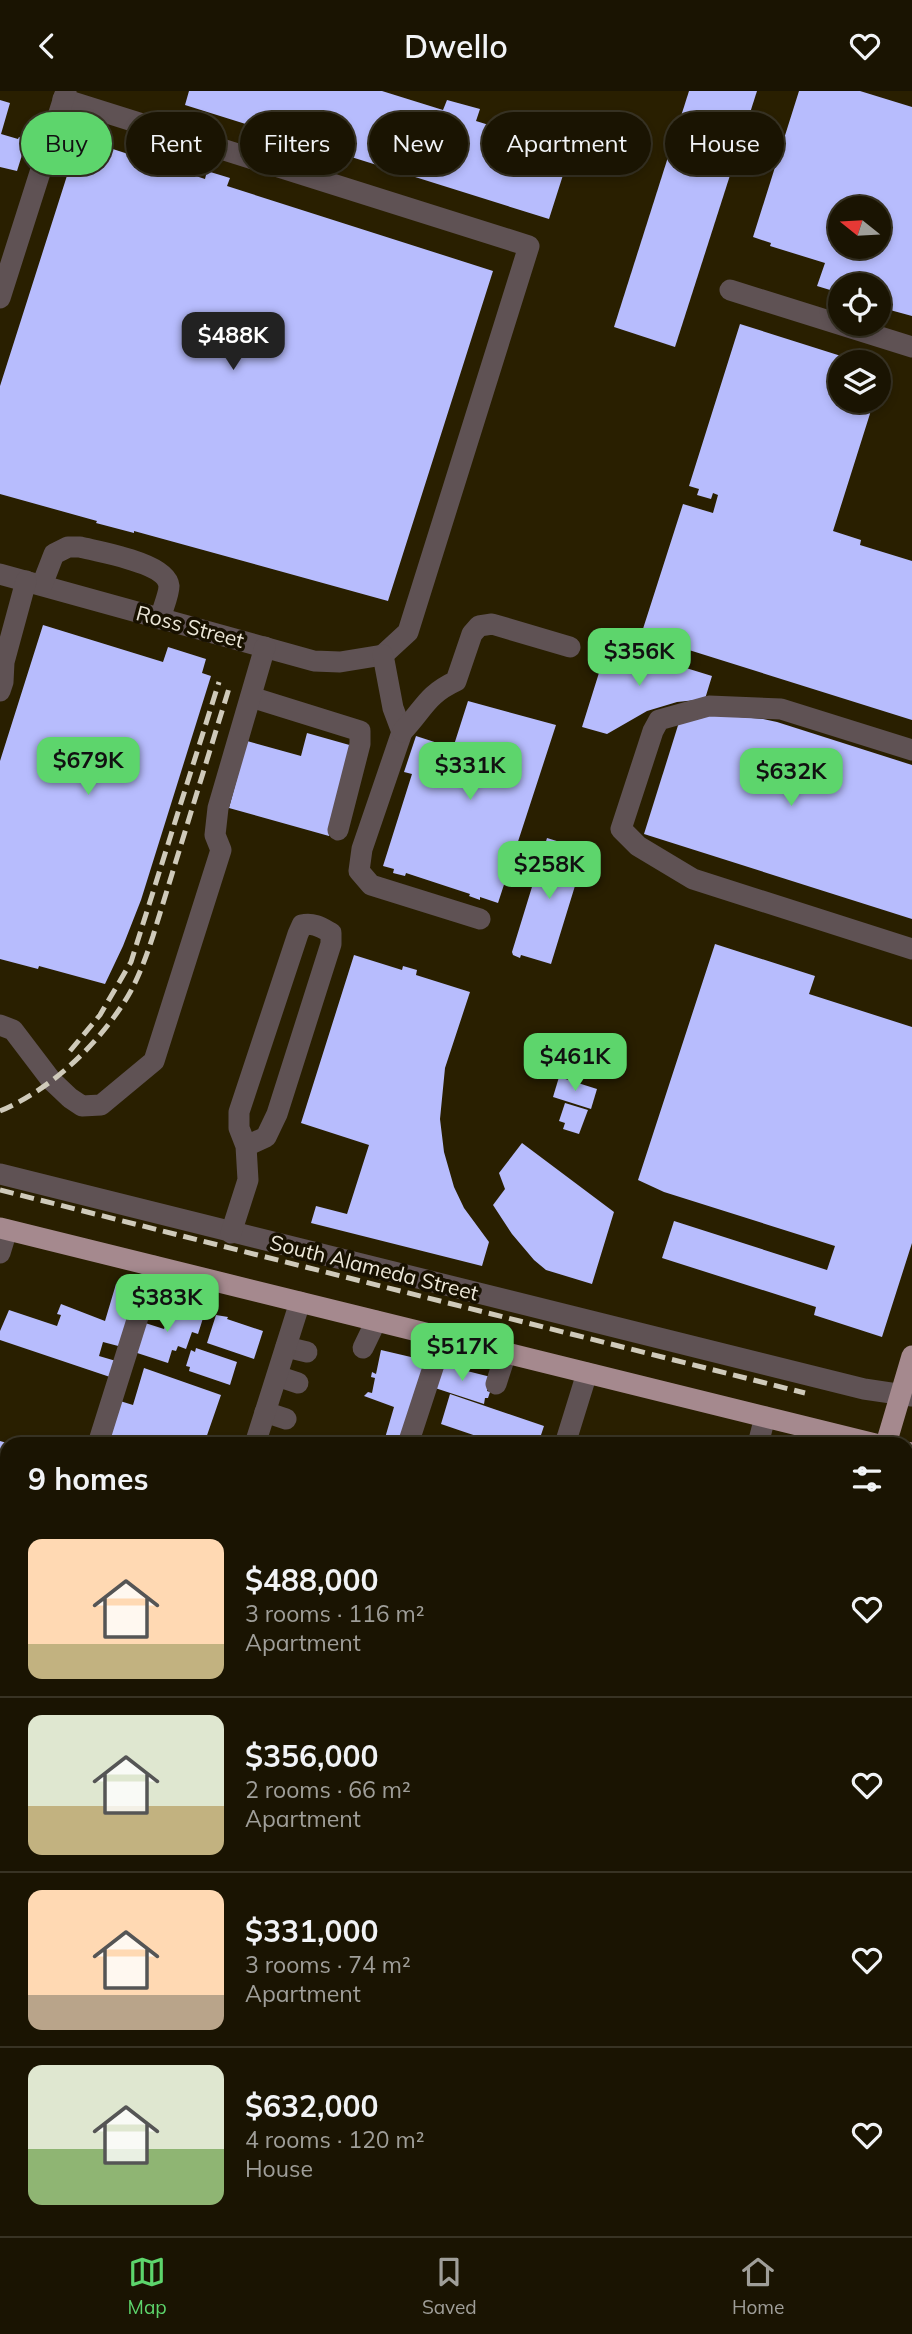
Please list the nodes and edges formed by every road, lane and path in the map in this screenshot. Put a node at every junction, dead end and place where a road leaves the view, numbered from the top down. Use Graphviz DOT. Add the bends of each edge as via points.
graph roads {
  1 [pos="65,95"];
  2 [pos="730,290"];
  3 [pos="0,298"];
  4 [pos="912,347"];
  5 [pos="0,574"];
  6 [pos="34,583"];
  7 [pos="160,619"];
  8 [pos="265,647"];
  9 [pos="570,647"];
  10 [pos="383,655"];
  11 [pos="0,691"];
  12 [pos="251,697"];
  13 [pos="402,732"];
  14 [pos="912,750"];
  15 [pos="338,830"];
  16 [pos="480,919"];
  17 [pos="912,949"];
  18 [pos="0,1025"];
  19 [pos="246,1146"];
  20 [pos="0,1174"];
  21 [pos="4,1229"];
  22 [pos="231,1233"];
  23 [pos="0,1253"];
  24 [pos="154,1266"];
  25 [pos="300,1302"];
  26 [pos="376,1321"];
  27 [pos="443,1337"];
  28 [pos="286,1347"];
  29 [pos="363,1348"];
  30 [pos="307,1352"];
  31 [pos="506,1353"];
  32 [pos="912,1356"];
  33 [pos="587,1373"];
  34 [pos="277,1376"];
  35 [pos="298,1383"];
  36 [pos="496,1384"];
  37 [pos="906,1395"];
  38 [pos="265,1412"];
  39 [pos="765,1417"];
  40 [pos="286,1419"];
  41 [pos="100,1437"];
  42 [pos="257,1437"];
  43 [pos="410,1437"];
  44 [pos="567,1437"];
  45 [pos="760,1437"];
  46 [pos="821,1437"];
  47 [pos="889,1437"];
  1 -- 3 [label="street"];
  1 -- 10 [label="street" via="530,246 408,632"];
  2 -- 4 [label="street"];
  5 -- 6 [label="street, Ross Street"];
  6 -- 7 [label="street, Ross Street"];
  6 -- 7 [label="street" via="54,554 68,547 154,567 169,587"];
  6 -- 11 [label="street" via="4,662"];
  7 -- 8 [label="street, Ross Street"];
  8 -- 10 [label="street, Ross Street" via="323,662"];
  8 -- 12 [label="street"];
  9 -- 13 [label="street" via="492,624 479,626 456,681 428,698"];
  10 -- 13 [label="street"];
  12 -- 15 [label="street" via="360,731"];
  12 -- 18 [label="street" via="218,808 215,835 222,850 154,1061 102,1105 82,1107 51,1080 13,1030"];
  13 -- 16 [label="street" via="362,849 359,871 371,885"];
  14 -- 17 [label="street" via="781,709 709,706 659,720 621,829 638,846 694,879"];
  19 -- 19 [label="street" via="239,1112 298,934 307,923 321,927 331,933 331,944 277,1114 266,1137"];
  19 -- 22 [label="street" via="248,1180"];
  20 -- 22 [label="street, South Alameda Street"];
  21 -- 23 [label="street"];
  21 -- 24 [label="main road"];
  22 -- 37 [label="street, South Alameda Street" via="864,1389"];
  24 -- 25 [label="main road"];
  24 -- 41 [label="street"];
  25 -- 26 [label="main road"];
  25 -- 28 [label="street"];
  26 -- 27 [label="main road"];
  26 -- 29 [label="street"];
  27 -- 31 [label="main road"];
  27 -- 43 [label="street"];
  28 -- 30 [label="street"];
  28 -- 34 [label="street"];
  31 -- 33 [label="main road"];
  31 -- 36 [label="street"];
  32 -- 37 [label="main road"];
  33 -- 39 [label="main road"];
  33 -- 44 [label="street"];
  34 -- 35 [label="street"];
  34 -- 38 [label="street"];
  37 -- 47 [label="main road"];
  38 -- 40 [label="street"];
  38 -- 42 [label="street"];
  39 -- 45 [label="street"];
  39 -- 46 [label="main road"];
}
